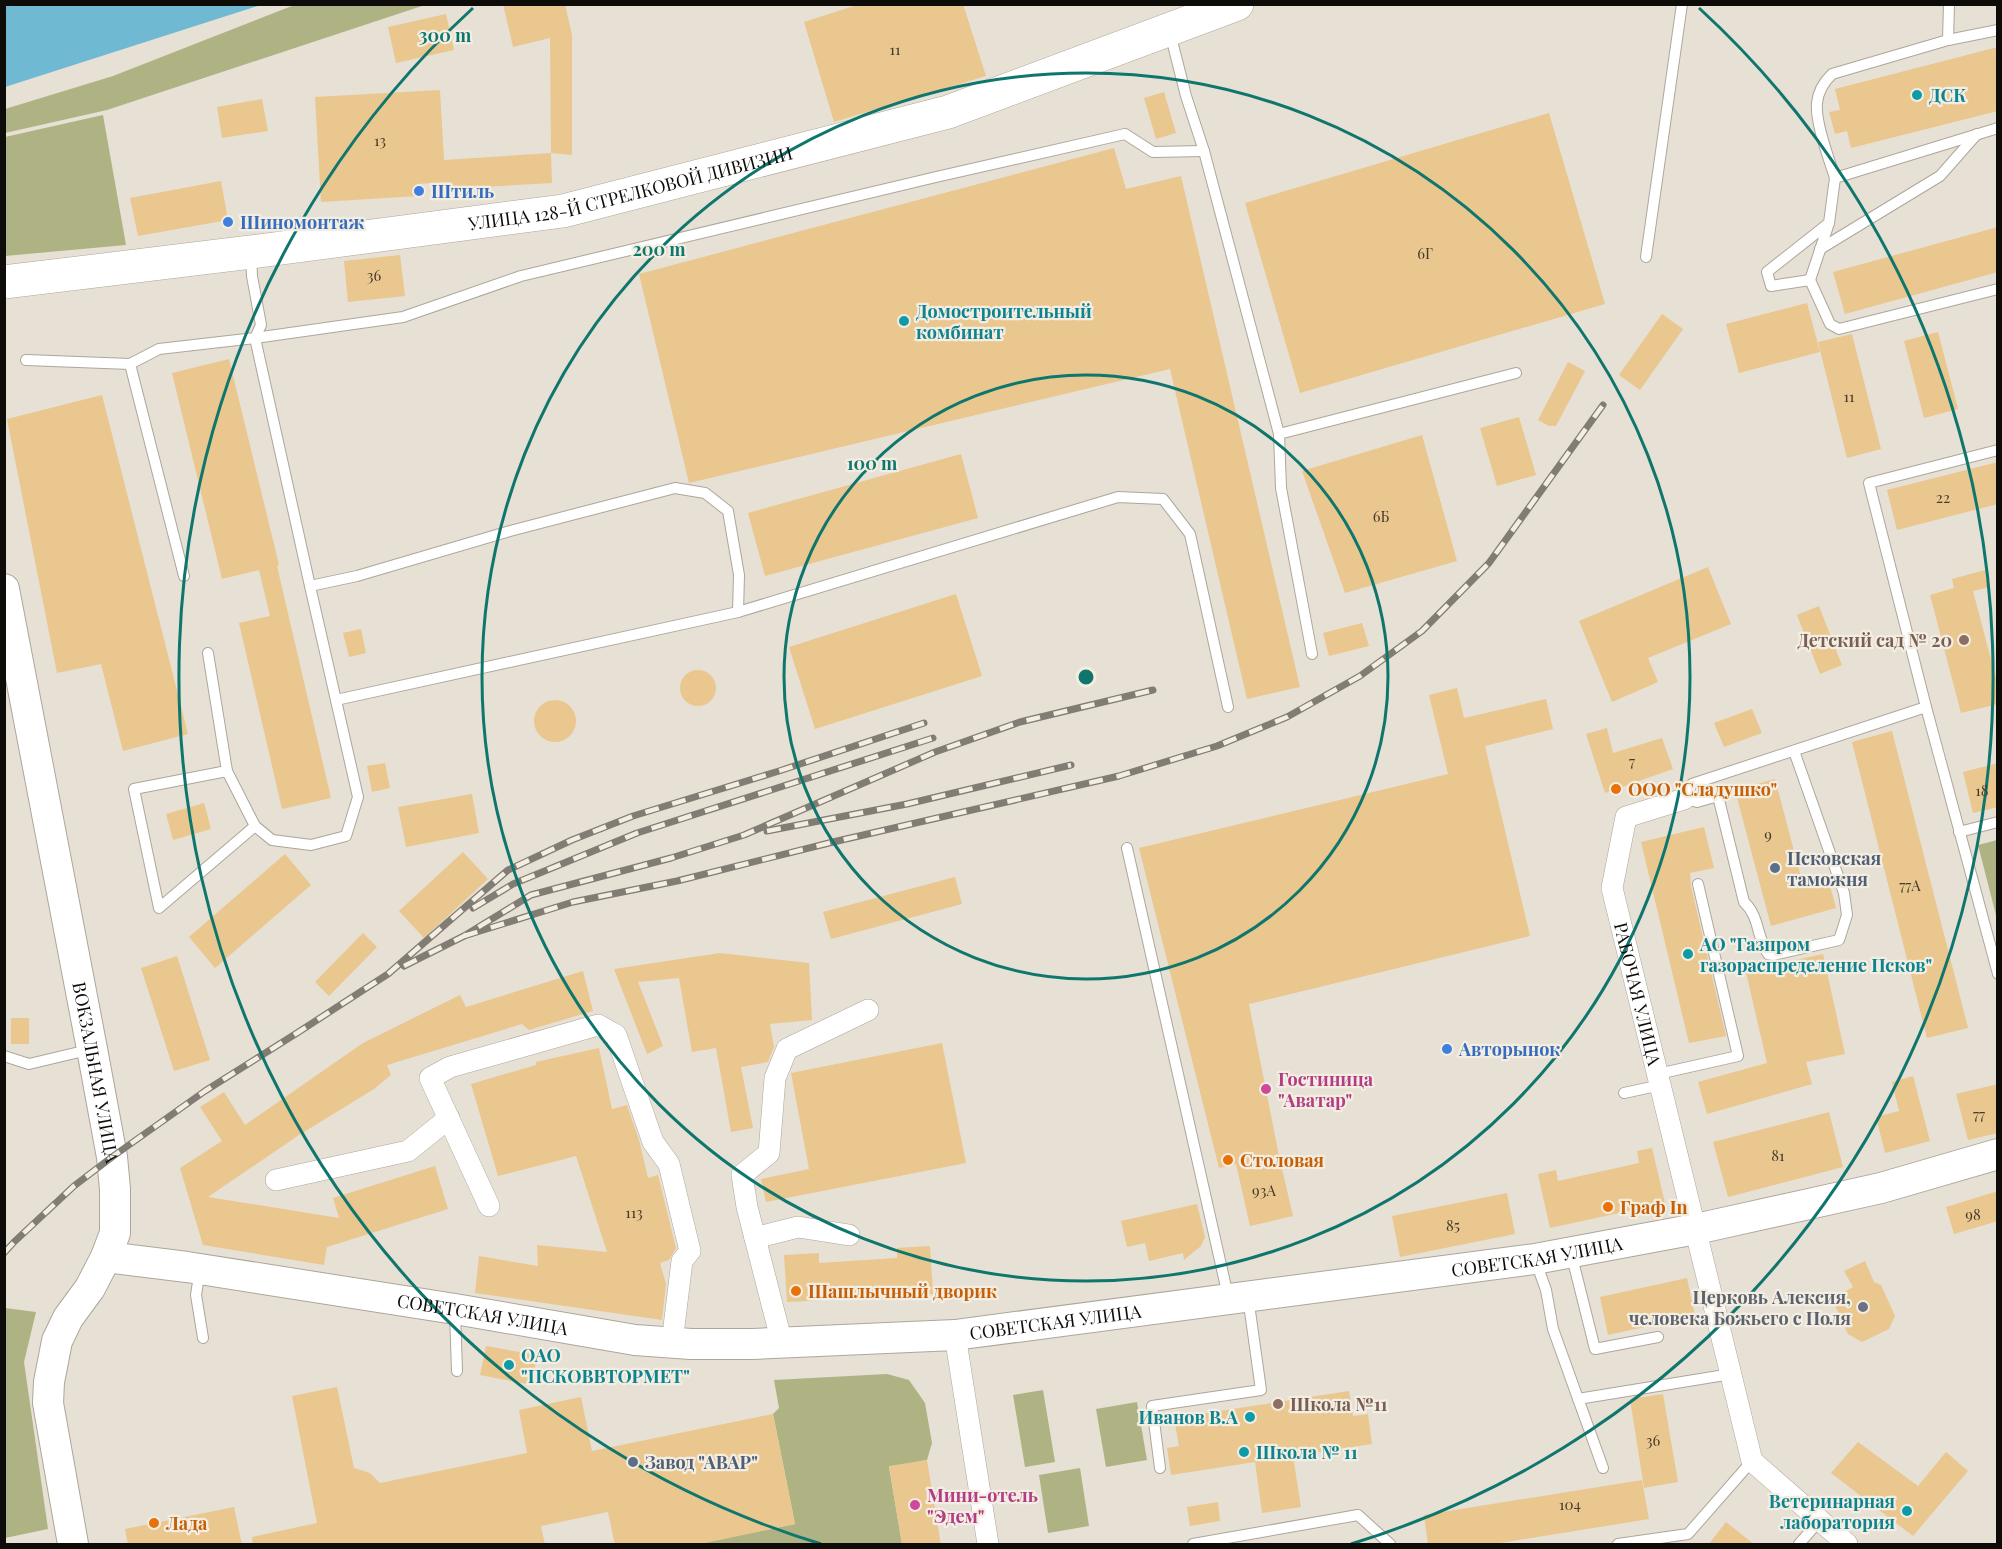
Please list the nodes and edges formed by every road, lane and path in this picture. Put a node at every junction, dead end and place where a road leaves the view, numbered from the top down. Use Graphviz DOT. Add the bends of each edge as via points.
graph roads {
  1 [pos="1237,4"];
  2 [pos="1682,4"];
  3 [pos="1949,4"];
  4 [pos="1169,30"];
  5 [pos="1998,30"];
  6 [pos="1948,40"];
  7 [pos="1998,128"];
  8 [pos="1977,134"];
  9 [pos="1204,151"];
  10 [pos="1835,178"];
  11 [pos="1829,223"];
  12 [pos="1820,249"];
  13 [pos="251,252"];
  14 [pos="1646,257"];
  15 [pos="1810,280"];
  16 [pos="4,282"];
  17 [pos="1998,289"];
  18 [pos="255,338"];
  19 [pos="26,360"];
  20 [pos="130,364"];
  21 [pos="1516,373"];
  22 [pos="1279,434"];
  23 [pos="1998,450"];
  24 [pos="184,576"];
  25 [pos="310,586"];
  26 [pos="5,591"];
  27 [pos="738,612"];
  28 [pos="208,653"];
  29 [pos="1312,654"];
  30 [pos="336,700"];
  31 [pos="1228,706"];
  32 [pos="1926,707"];
  33 [pos="1794,751"];
  34 [pos="227,771"];
  35 [pos="1684,799"];
  36 [pos="1998,822"];
  37 [pos="255,826"];
  38 [pos="1959,832"];
  39 [pos="1127,848"];
  40 [pos="1698,885"];
  41 [pos="1996,960"];
  42 [pos="1998,974"];
  43 [pos="868,1010"];
  44 [pos="92,1048"];
  45 [pos="4,1056"];
  46 [pos="1659,1080"];
  47 [pos="1624,1093"];
  48 [pos="449,1118"];
  49 [pos="1998,1154"];
  50 [pos="276,1180"];
  51 [pos="489,1206"];
  52 [pos="1696,1229"];
  53 [pos="849,1235"];
  54 [pos="755,1238"];
  55 [pos="1571,1252"];
  56 [pos="106,1257"];
  57 [pos="1535,1259"];
  58 [pos="200,1269"];
  59 [pos="1238,1298"];
  60 [pos="455,1309"];
  61 [pos="955,1335"];
  62 [pos="1658,1337"];
  63 [pos="203,1338"];
  64 [pos="672,1342"];
  65 [pos="782,1343"];
  66 [pos="457,1371"];
  67 [pos="1731,1374"];
  68 [pos="1578,1399"];
  69 [pos="1752,1461"];
  70 [pos="1160,1468"];
  71 [pos="1603,1468"];
  72 [pos="1820,1520"];
  73 [pos="1243,1535"];
  74 [pos="1689,1539"];
  75 [pos="73,1545"];
  76 [pos="988,1545"];
  77 [pos="1193,1545"];
  78 [pos="1254,1545"];
  79 [pos="1390,1545"];
  80 [pos="1618,1545"];
  81 [pos="1799,1545"];
  82 [pos="1847,1545"];
  1 -- 4 [label="main road, УЛИЦА 128-Й СТРЕЛКОВОЙ ДИВИЗИИ"];
  2 -- 14 [label="lane"];
  3 -- 6 [label="lane"];
  4 -- 9 [label="lane"];
  4 -- 13 [label="main road, УЛИЦА 128-Й СТРЕЛКОВОЙ ДИВИЗИИ" via="948,112 563,211"];
  5 -- 6 [label="lane"];
  6 -- 10 [label="lane" via="1832,74 1822,84 1816,104"];
  7 -- 8 [label="lane"];
  8 -- 10 [label="lane"];
  8 -- 12 [label="lane" via="1940,176"];
  9 -- 18 [label="lane" via="1153,152 1125,134 521,276 403,316"];
  9 -- 22 [label="lane"];
  10 -- 11 [label="lane"];
  11 -- 12 [label="lane"];
  11 -- 15 [label="lane" via="1767,272 1771,286"];
  12 -- 15 [label="lane"];
  13 -- 16 [label="main road, УЛИЦА 128-Й СТРЕЛКОВОЙ ДИВИЗИИ"];
  13 -- 18 [label="lane" via="261,325"];
  15 -- 17 [label="lane" via="1830,324 1839,328"];
  18 -- 20 [label="lane" via="159,349"];
  18 -- 25 [label="lane"];
  19 -- 20 [label="lane"];
  20 -- 24 [label="lane"];
  21 -- 22 [label="lane"];
  22 -- 29 [label="lane" via="1281,488"];
  23 -- 32 [label="lane" via="1869,483"];
  25 -- 27 [label="lane" via="675,488 705,493 728,511 739,575"];
  25 -- 30 [label="lane"];
  26 -- 44 [label="street, ВОКЗАЛЬНАЯ УЛИЦА"];
  27 -- 30 [label="lane"];
  27 -- 31 [label="lane" via="1118,497 1163,499 1190,534"];
  28 -- 34 [label="lane"];
  30 -- 37 [label="lane" via="358,797 346,836 311,845 272,840"];
  32 -- 33 [label="lane"];
  32 -- 38 [label="lane"];
  33 -- 35 [label="lane" via="1692,784"];
  33 -- 35 [label="lane" via="1844,893 1847,915 1839,940 1768,954 1753,910 1744,902 1718,796 1697,802"];
  34 -- 37 [label="lane"];
  34 -- 37 [label="lane" via="134,789 159,908"];
  35 -- 46 [label="street, РАБОЧАЯ УЛИЦА" via="1626,817 1612,888"];
  36 -- 38 [label="lane"];
  38 -- 41 [label="lane"];
  39 -- 59 [label="lane"];
  40 -- 46 [label="lane" via="1738,1056"];
  41 -- 42 [label="lane"];
  43 -- 54 [label="street" via="787,1049 775,1078 769,1153 742,1175"];
  44 -- 45 [label="lane" via="29,1064"];
  44 -- 56 [label="street, ВОКЗАЛЬНАЯ УЛИЦА" via="115,1189 115,1233"];
  46 -- 47 [label="lane"];
  46 -- 52 [label="street, РАБОЧАЯ УЛИЦА"];
  48 -- 50 [label="street" via="408,1151"];
  48 -- 51 [label="street"];
  48 -- 64 [label="street" via="430,1078 450,1067 598,1025 616,1035 653,1142 669,1164 690,1251 682,1262"];
  49 -- 52 [label="street, СОВЕТСКАЯ УЛИЦА" via="1881,1188"];
  52 -- 55 [label="street, СОВЕТСКАЯ УЛИЦА"];
  52 -- 67 [label="street, РАБОЧАЯ УЛИЦА"];
  53 -- 54 [label="street" via="798,1227"];
  54 -- 65 [label="street"];
  55 -- 57 [label="street, СОВЕТСКАЯ УЛИЦА"];
  55 -- 62 [label="lane" via="1596,1349"];
  56 -- 58 [label="street, СОВЕТСКАЯ УЛИЦА"];
  56 -- 75 [label="street, ВОКЗАЛЬНАЯ УЛИЦА" via="57,1341 49,1382 48,1403"];
  57 -- 59 [label="street, СОВЕТСКАЯ УЛИЦА"];
  57 -- 68 [label="lane" via="1553,1329"];
  58 -- 60 [label="street, СОВЕТСКАЯ УЛИЦА"];
  58 -- 63 [label="lane" via="196,1296"];
  59 -- 61 [label="street, СОВЕТСКАЯ УЛИЦА"];
  59 -- 70 [label="lane" via="1261,1390 1152,1406"];
  60 -- 64 [label="street, СОВЕТСКАЯ УЛИЦА" via="635,1340"];
  60 -- 66 [label="lane"];
  61 -- 65 [label="street, СОВЕТСКАЯ УЛИЦА"];
  61 -- 76 [label="street"];
  64 -- 65 [label="street, СОВЕТСКАЯ УЛИЦА"];
  67 -- 68 [label="lane"];
  67 -- 69 [label="street, РАБОЧАЯ УЛИЦА"];
  68 -- 71 [label="lane"];
  69 -- 72 [label="street"];
  69 -- 74 [label="lane"];
  72 -- 81 [label="lane"];
  72 -- 82 [label="street"];
  73 -- 77 [label="lane"];
  73 -- 78 [label="lane"];
  73 -- 79 [label="lane" via="1358,1515"];
  74 -- 80 [label="lane"];
}
